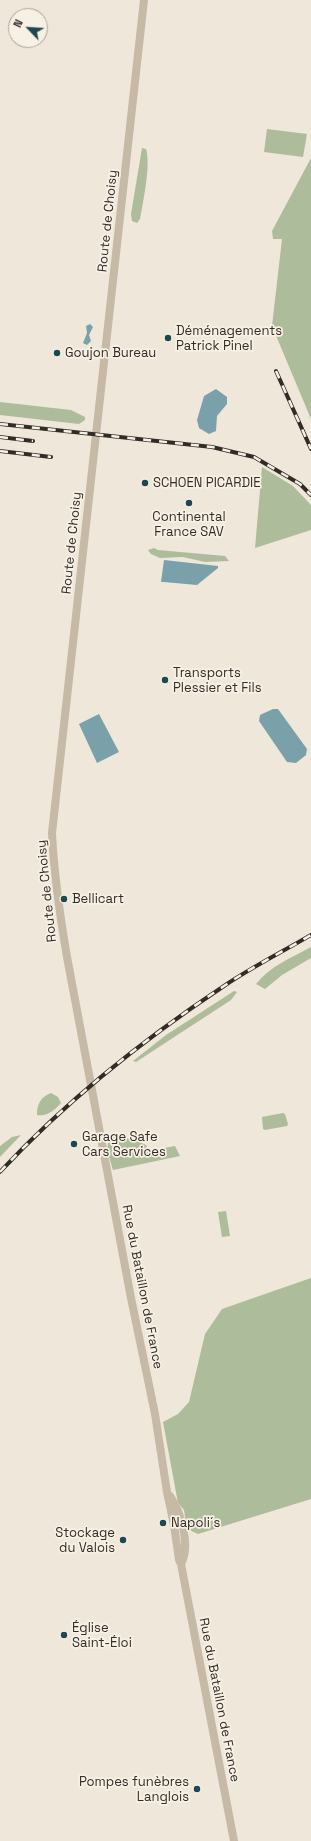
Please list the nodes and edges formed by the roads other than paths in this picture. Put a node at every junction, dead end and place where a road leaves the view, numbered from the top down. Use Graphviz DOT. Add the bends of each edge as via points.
graph roads {
  1 [pos="144,0"];
  2 [pos="91,1086"];
  3 [pos="234,1841"];
  1 -- 2 [label="street, Route de Choisy" via="52,833 57,902"];
  2 -- 3 [label="street, Rue du Bataillon de France" via="155,1414 178,1560 181,1564"];
}
